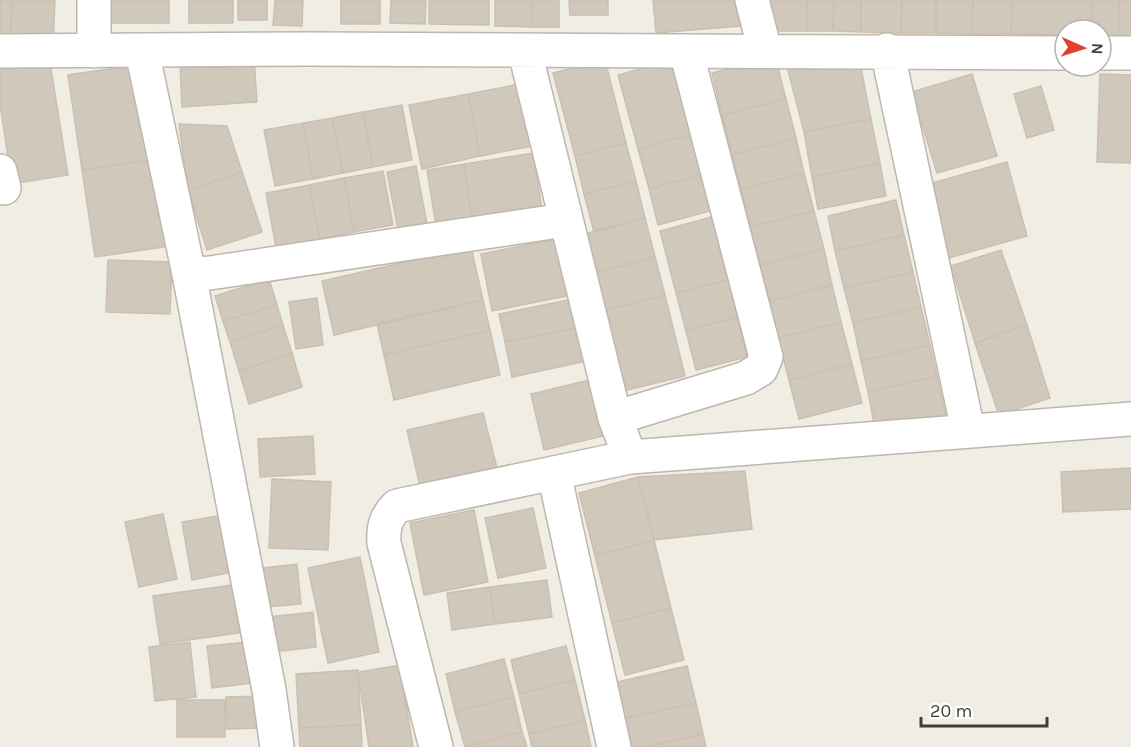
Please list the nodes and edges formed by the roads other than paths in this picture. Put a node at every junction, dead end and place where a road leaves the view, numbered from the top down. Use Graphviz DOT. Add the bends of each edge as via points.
graph roads {
  1 [pos="94,0"];
  2 [pos="752,0"];
  3 [pos="887,50"];
  4 [pos="0,51"];
  5 [pos="94,51"];
  6 [pos="142,51"];
  7 [pos="686,51"];
  8 [pos="765,51"];
  9 [pos="525,52"];
  10 [pos="1053,52"];
  11 [pos="1113,53"];
  12 [pos="1131,53"];
  13 [pos="565,220"];
  14 [pos="189,274"];
  15 [pos="615,418"];
  16 [pos="1131,419"];
  17 [pos="968,430"];
  18 [pos="630,457"];
  19 [pos="554,473"];
  20 [pos="277,747"];
  21 [pos="436,747"];
  22 [pos="614,747"];
  1 -- 5 [label="street"];
  2 -- 8 [label="street"];
  3 -- 8 [label="street"];
  3 -- 10 [label="street"];
  3 -- 17 [label="street"];
  4 -- 5 [label="street"];
  5 -- 6 [label="street"];
  6 -- 9 [label="street"];
  6 -- 14 [label="street"];
  7 -- 8 [label="street"];
  7 -- 9 [label="street"];
  7 -- 15 [label="street" via="766,357 761,369 746,378"];
  9 -- 13 [label="street"];
  11 -- 12 [label="street"];
  13 -- 14 [label="street"];
  13 -- 15 [label="street"];
  14 -- 20 [label="street"];
  15 -- 18 [label="street"];
  16 -- 17 [label="street"];
  17 -- 18 [label="street"];
  18 -- 19 [label="street"];
  19 -- 21 [label="street" via="397,506 386,520 384,543"];
  19 -- 22 [label="street"];
}
